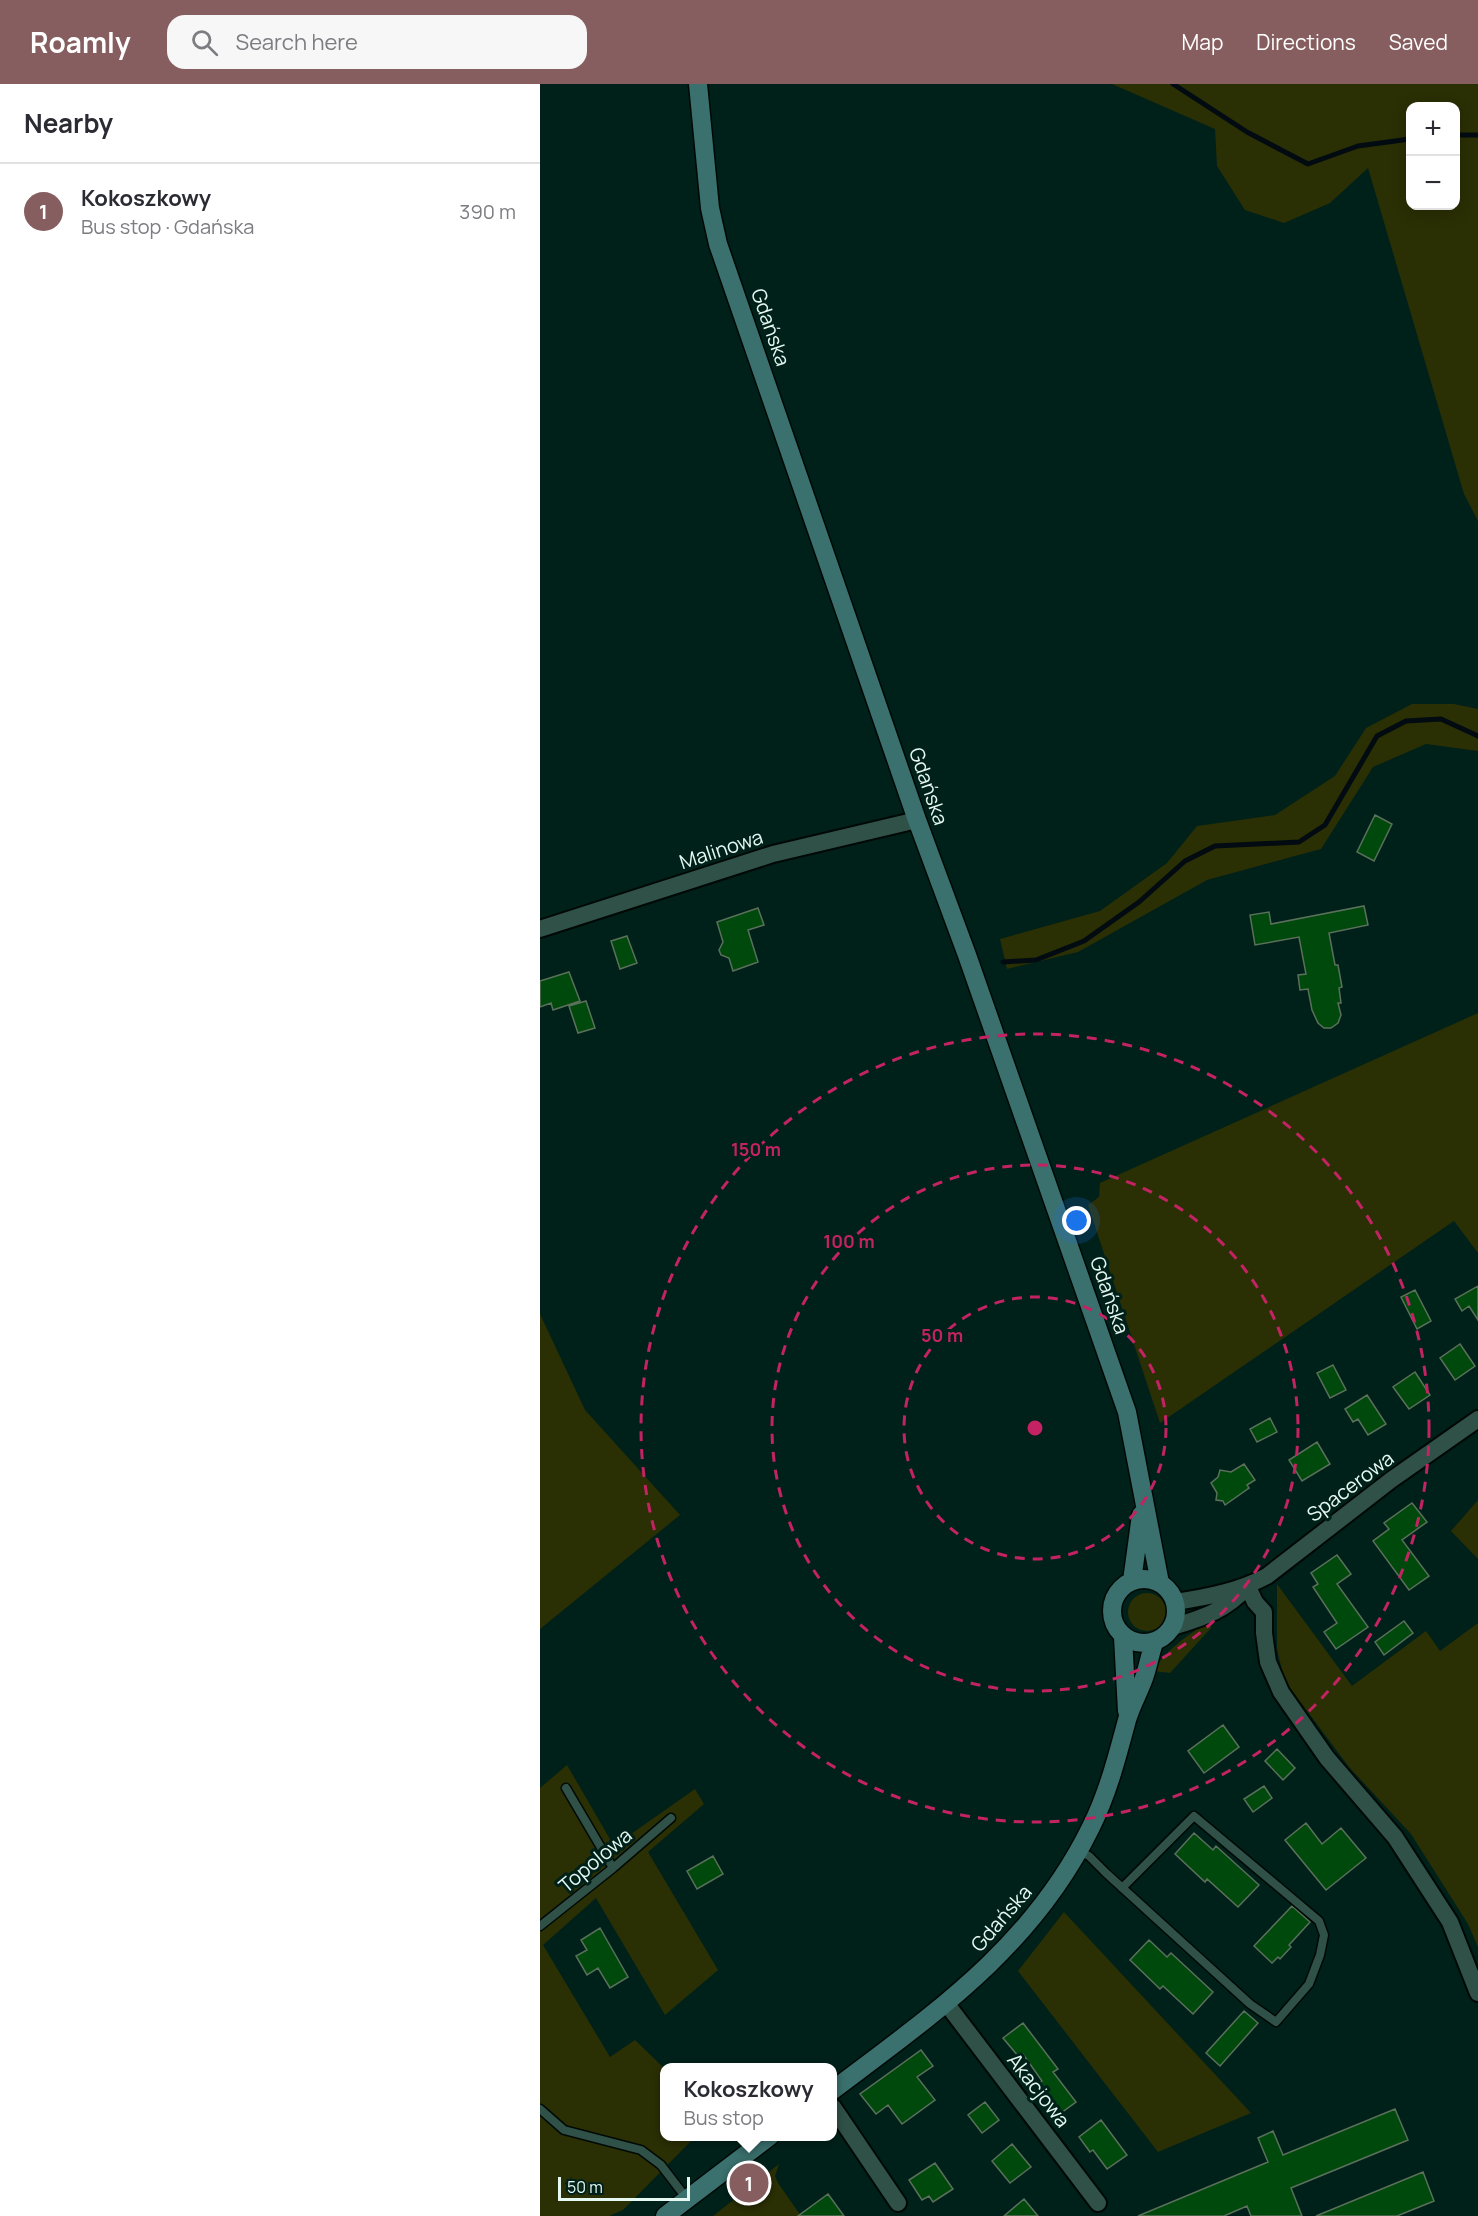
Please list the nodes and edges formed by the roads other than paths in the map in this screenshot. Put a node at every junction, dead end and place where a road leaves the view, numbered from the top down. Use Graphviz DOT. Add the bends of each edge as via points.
graph roads {
  1 [pos="698,84"];
  2 [pos="917,820"];
  3 [pos="540,929"];
  4 [pos="1478,1419"];
  5 [pos="1143,1498"];
  6 [pos="1132,1581"];
  7 [pos="1160,1583"];
  8 [pos="1248,1587"];
  9 [pos="1175,1602"];
  10 [pos="1173,1627"];
  11 [pos="1123,1637"];
  12 [pos="1154,1643"];
  13 [pos="1128,1718"];
  14 [pos="566,1788"];
  15 [pos="671,1818"];
  16 [pos="1079,1851"];
  17 [pos="613,1868"];
  18 [pos="1122,1888"];
  19 [pos="540,1926"];
  20 [pos="1478,1993"];
  21 [pos="946,2003"];
  22 [pos="837,2087"];
  23 [pos="540,2109"];
  24 [pos="837,2113"];
  25 [pos="763,2141"];
  26 [pos="687,2199"];
  27 [pos="898,2203"];
  28 [pos="1098,2203"];
  29 [pos="665,2216"];
  1 -- 2 [label="main road, Gdańska" via="710,208 718,244"];
  2 -- 3 [label="street, Malinowa" via="773,854"];
  2 -- 5 [label="main road, Gdańska" via="1127,1412"];
  4 -- 8 [label="street, Spacerowa"];
  5 -- 6 [label="main road, Gdańska"];
  5 -- 7 [label="main road, Gdańska"];
  6 -- 7 [label="main road"];
  6 -- 11 [label="main road" via="1113,1599 1114,1626"];
  7 -- 9 [label="main road"];
  8 -- 9 [label="street, Spacerowa"];
  8 -- 10 [label="street, Spacerowa" via="1214,1613"];
  8 -- 20 [label="street" via="1264,1612 1268,1662 1281,1692 1327,1758 1395,1837 1450,1922"];
  9 -- 10 [label="main road"];
  10 -- 12 [label="main road"];
  11 -- 12 [label="main road" via="1137,1644"];
  11 -- 13 [label="main road, Gdańska"];
  12 -- 13 [label="main road, Gdańska"];
  13 -- 16 [label="main road, Gdańska" via="1111,1781"];
  14 -- 17 [label="lane"];
  15 -- 17 [label="lane, Topolowa"];
  16 -- 18 [label="lane"];
  16 -- 21 [label="main road, Gdańska" via="1046,1902 1012,1943"];
  17 -- 19 [label="lane, Topolowa"];
  18 -- 18 [label="lane" via="1194,1816 1318,1922 1324,1935 1309,1984 1276,2022 1250,2004"];
  21 -- 22 [label="main road, Gdańska"];
  21 -- 28 [label="street, Akacjowa"];
  23 -- 26 [label="lane" via="564,2130 640,2150 661,2165"];
  24 -- 27 [label="street"];
  25 -- 26 [label="main road"];
  26 -- 29 [label="main road"];
}
